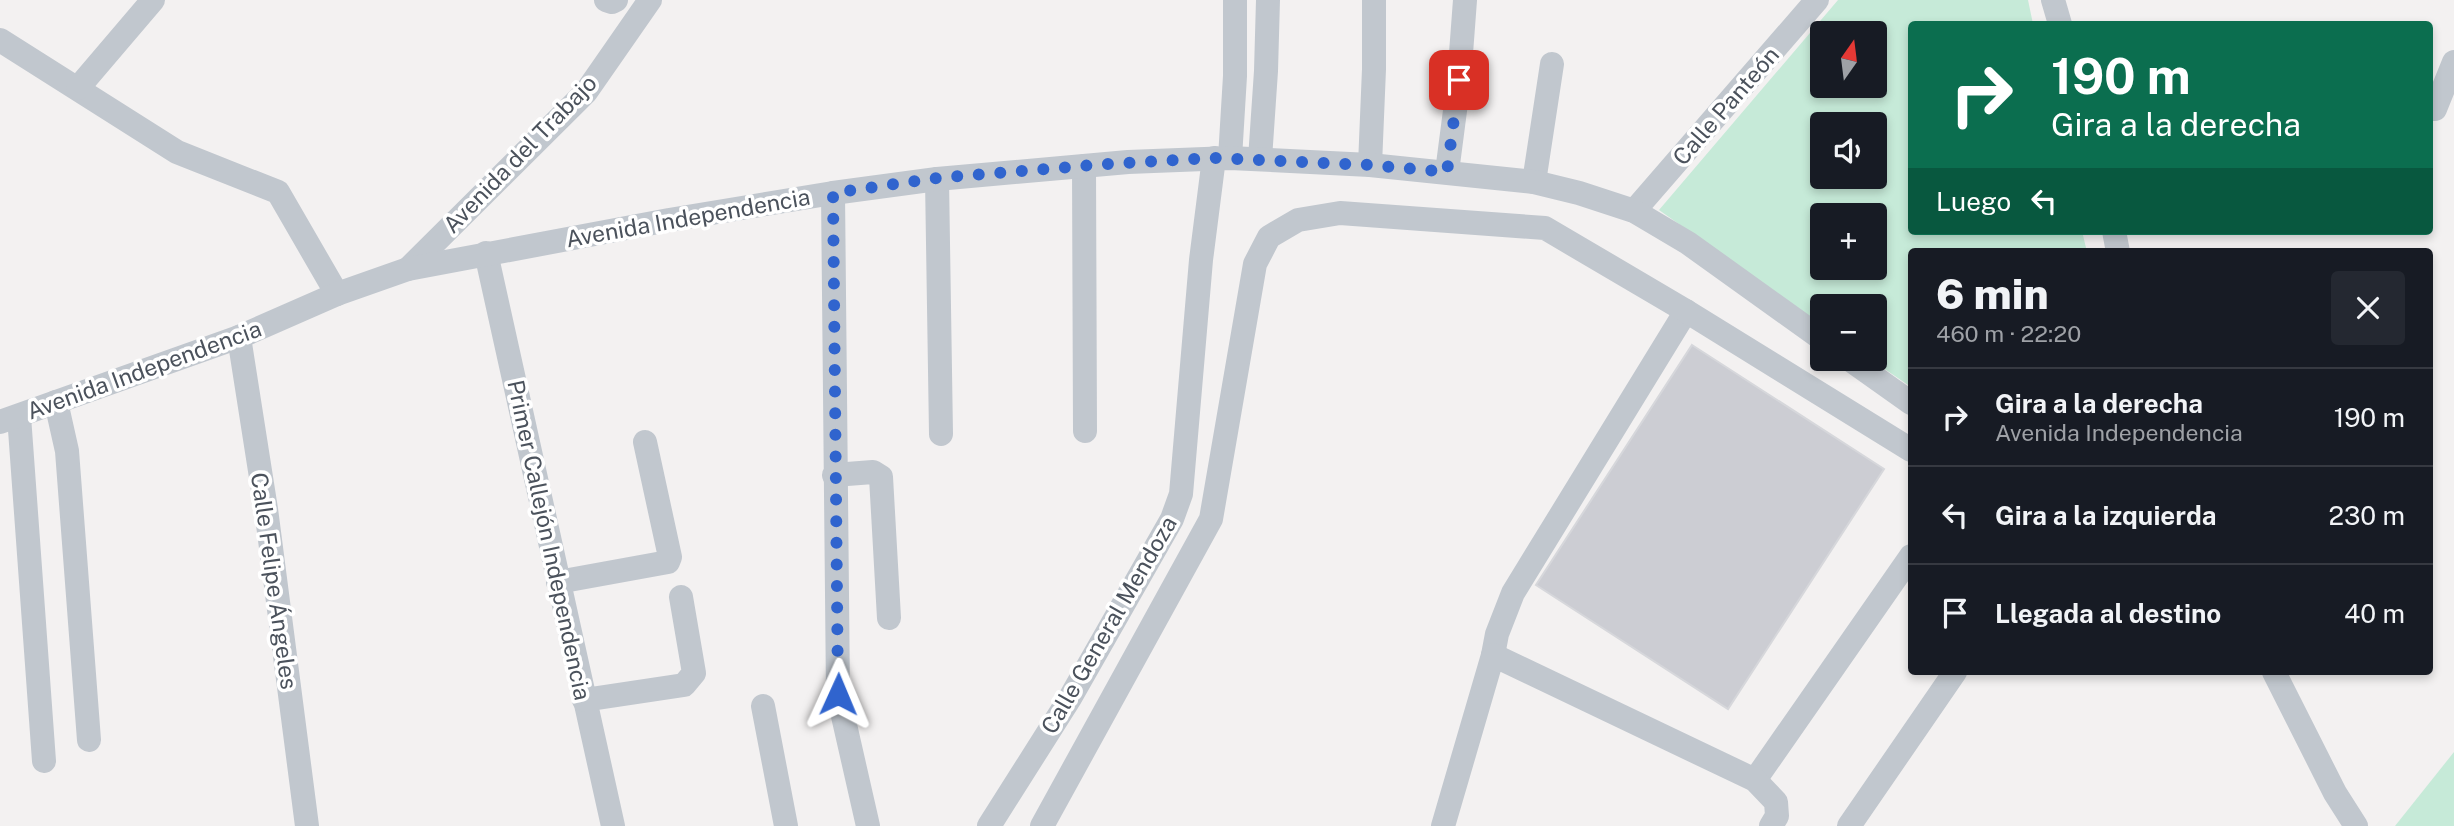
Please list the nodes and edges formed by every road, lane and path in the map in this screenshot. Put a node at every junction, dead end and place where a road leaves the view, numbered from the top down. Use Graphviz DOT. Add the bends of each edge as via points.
graph roads {
  1 [pos="153,0"];
  2 [pos="606,0"];
  3 [pos="616,0"];
  4 [pos="650,0"];
  5 [pos="1235,0"];
  6 [pos="1268,0"];
  7 [pos="1374,0"];
  8 [pos="1465,0"];
  9 [pos="1817,0"];
  10 [pos="2053,0"];
  11 [pos="2059,21"];
  12 [pos="0,40"];
  13 [pos="2454,62"];
  14 [pos="1552,64"];
  15 [pos="78,88"];
  16 [pos="2435,108"];
  17 [pos="1222,158"];
  18 [pos="1259,159"];
  19 [pos="1370,165"];
  20 [pos="1084,166"];
  21 [pos="1447,172"];
  22 [pos="937,178"];
  23 [pos="1534,182"];
  24 [pos="833,193"];
  25 [pos="1634,211"];
  26 [pos="486,253"];
  27 [pos="408,269"];
  28 [pos="337,294"];
  29 [pos="1686,311"];
  30 [pos="1810,330"];
  31 [pos="239,337"];
  32 [pos="1866,371"];
  33 [pos="1908,401"];
  34 [pos="56,402"];
  35 [pos="10,419"];
  36 [pos="1085,431"];
  37 [pos="941,433"];
  38 [pos="645,442"];
  39 [pos="1908,448"];
  40 [pos="834,475"];
  41 [pos="1908,560"];
  42 [pos="558,582"];
  43 [pos="681,597"];
  44 [pos="889,618"];
  45 [pos="1493,655"];
  46 [pos="1953,675"];
  47 [pos="2276,675"];
  48 [pos="584,700"];
  49 [pos="762,706"];
  50 [pos="89,740"];
  51 [pos="44,761"];
  52 [pos="1755,780"];
  53 [pos="307,826"];
  54 [pos="613,826"];
  55 [pos="786,826"];
  56 [pos="867,826"];
  57 [pos="989,826"];
  58 [pos="1042,826"];
  59 [pos="1443,826"];
  60 [pos="1771,826"];
  61 [pos="1849,826"];
  62 [pos="2356,826"];
  1 -- 15 [label="street"];
  2 -- 3 [label="street"];
  4 -- 27 [label="street, Avenida del Trabajo" via="586,92"];
  5 -- 17 [label="street, Calle General Mendoza" via="1235,76"];
  6 -- 18 [label="street"];
  7 -- 19 [label="street"];
  8 -- 21 [label="street"];
  9 -- 25 [label="street, Calle Panteón"];
  10 -- 11 [label="street"];
  12 -- 15 [label="street"];
  13 -- 16 [label="street"];
  14 -- 23 [label="street"];
  15 -- 28 [label="street" via="177,152 278,192"];
  17 -- 18 [label="street, Avenida Independencia"];
  17 -- 20 [label="street, Avenida Independencia"];
  17 -- 57 [label="street, Calle General Mendoza" via="1201,260 1181,494 1172,519 1070,698"];
  18 -- 19 [label="street, Avenida Independencia"];
  19 -- 21 [label="street, Avenida Independencia"];
  20 -- 22 [label="street, Avenida Independencia"];
  20 -- 36 [label="street"];
  21 -- 23 [label="street, Avenida Independencia"];
  22 -- 24 [label="street, Avenida Independencia"];
  22 -- 37 [label="street"];
  23 -- 25 [label="street, Avenida Independencia"];
  24 -- 26 [label="street, Avenida Independencia"];
  24 -- 40 [label="street"];
  25 -- 30 [label="street, Avenida Independencia" via="1688,243"];
  26 -- 27 [label="street, Avenida Independencia"];
  26 -- 42 [label="street, Primer Callejón Independencia"];
  27 -- 28 [label="street, Avenida Independencia"];
  28 -- 31 [label="street, Avenida Independencia"];
  29 -- 39 [label="street"];
  29 -- 45 [label="street" via="1513,593"];
  29 -- 58 [label="street" via="1545,228 1340,213 1298,220 1269,237 1255,264 1211,519"];
  31 -- 34 [label="street, Avenida Independencia"];
  31 -- 53 [label="street, Calle Felipe Ángeles"];
  32 -- 33 [label="street"];
  34 -- 35 [label="street, Avenida Independencia"];
  34 -- 50 [label="street" via="67,451"];
  35 -- 51 [label="street"];
  38 -- 42 [label="street" via="668,562"];
  40 -- 44 [label="street" via="873,472 881,477"];
  40 -- 56 [label="street" via="838,694"];
  41 -- 52 [label="street"];
  42 -- 48 [label="street, Primer Callejón Independencia"];
  43 -- 48 [label="street" via="694,673 690,679 684,685"];
  45 -- 52 [label="street"];
  45 -- 59 [label="street"];
  46 -- 61 [label="street"];
  47 -- 62 [label="street"];
  48 -- 54 [label="street, Primer Callejón Independencia"];
  49 -- 55 [label="street"];
  52 -- 60 [label="street" via="1776,802 1777,816"];
}
